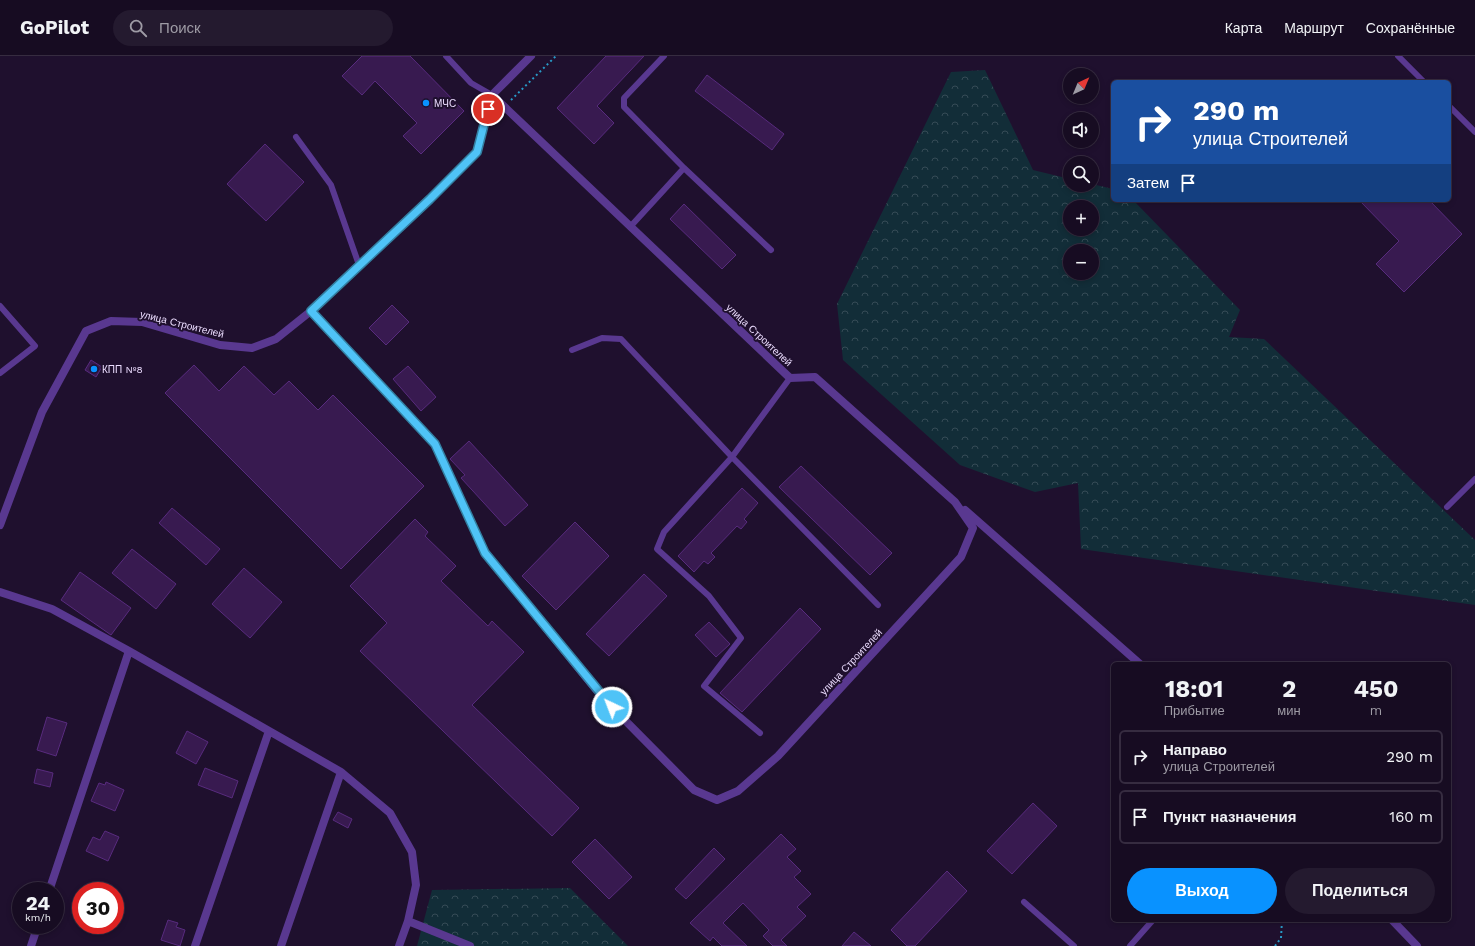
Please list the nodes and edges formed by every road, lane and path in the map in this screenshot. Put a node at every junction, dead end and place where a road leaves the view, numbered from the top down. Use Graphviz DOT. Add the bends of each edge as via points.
graph roads {
  1 [pos="446,56"];
  2 [pos="531,56"];
  3 [pos="556,56"];
  4 [pos="664,56"];
  5 [pos="1398,56"];
  6 [pos="1422,80"];
  7 [pos="492,95"];
  8 [pos="504,107"];
  9 [pos="1451,108"];
  10 [pos="1475,132"];
  11 [pos="296,137"];
  12 [pos="684,168"];
  13 [pos="630,227"];
  14 [pos="771,250"];
  15 [pos="359,265"];
  16 [pos="0,306"];
  17 [pos="311,311"];
  18 [pos="572,350"];
  19 [pos="0,373"];
  20 [pos="790,378"];
  21 [pos="732,457"];
  22 [pos="1475,479"];
  23 [pos="956,502"];
  24 [pos="1447,508"];
  25 [pos="0,525"];
  26 [pos="0,592"];
  27 [pos="878,605"];
  28 [pos="129,651"];
  29 [pos="1138,662"];
  30 [pos="269,731"];
  31 [pos="760,733"];
  32 [pos="341,772"];
  33 [pos="52,882"];
  34 [pos="1024,902"];
  35 [pos="408,920"];
  36 [pos="1151,922"];
  37 [pos="1282,922"];
  38 [pos="1394,922"];
  39 [pos="35,934"];
  40 [pos="31,946"];
  41 [pos="194,946"];
  42 [pos="281,946"];
  43 [pos="399,946"];
  44 [pos="470,946"];
  45 [pos="1074,946"];
  46 [pos="1130,946"];
  47 [pos="1275,946"];
  48 [pos="1417,946"];
  1 -- 7 [label="lane" via="471,84"];
  2 -- 7 [label="street"];
  3 -- 8 [label="path"];
  4 -- 12 [label="lane" via="624,98 624,107"];
  5 -- 6 [label="lane"];
  7 -- 8 [label="street, улица Строителей"];
  7 -- 15 [label="street, улица Строителей" via="477,152"];
  8 -- 13 [label="street, улица Строителей"];
  9 -- 10 [label="lane"];
  11 -- 15 [label="lane" via="331,185"];
  12 -- 13 [label="lane"];
  12 -- 14 [label="lane"];
  13 -- 20 [label="street, улица Строителей"];
  15 -- 17 [label="street, улица Строителей"];
  16 -- 19 [label="lane" via="35,346"];
  17 -- 23 [label="street, улица Строителей" via="435,444 485,553 602,697 694,790 717,800 738,791 778,756 961,557 973,528"];
  17 -- 25 [label="street, улица Строителей" via="276,339 252,348 220,345 142,322 111,321 86,331 42,412"];
  18 -- 21 [label="lane" via="602,338 621,339"];
  20 -- 21 [label="lane"];
  20 -- 23 [label="street, улица Строителей" via="815,377"];
  21 -- 27 [label="lane"];
  21 -- 31 [label="lane" via="664,532 657,549 709,596 741,638 704,686"];
  22 -- 24 [label="lane"];
  23 -- 29 [label="street"];
  26 -- 28 [label="street" via="52,609"];
  28 -- 30 [label="street"];
  28 -- 33 [label="street"];
  30 -- 32 [label="street"];
  30 -- 41 [label="street"];
  32 -- 35 [label="street" via="390,813 412,852 416,885"];
  32 -- 42 [label="street"];
  34 -- 45 [label="lane"];
  35 -- 43 [label="street"];
  35 -- 44 [label="street"];
  36 -- 46 [label="lane"];
  37 -- 47 [label="path" via="1281,938"];
  38 -- 48 [label="street"];
  39 -- 40 [label="street"];
}
